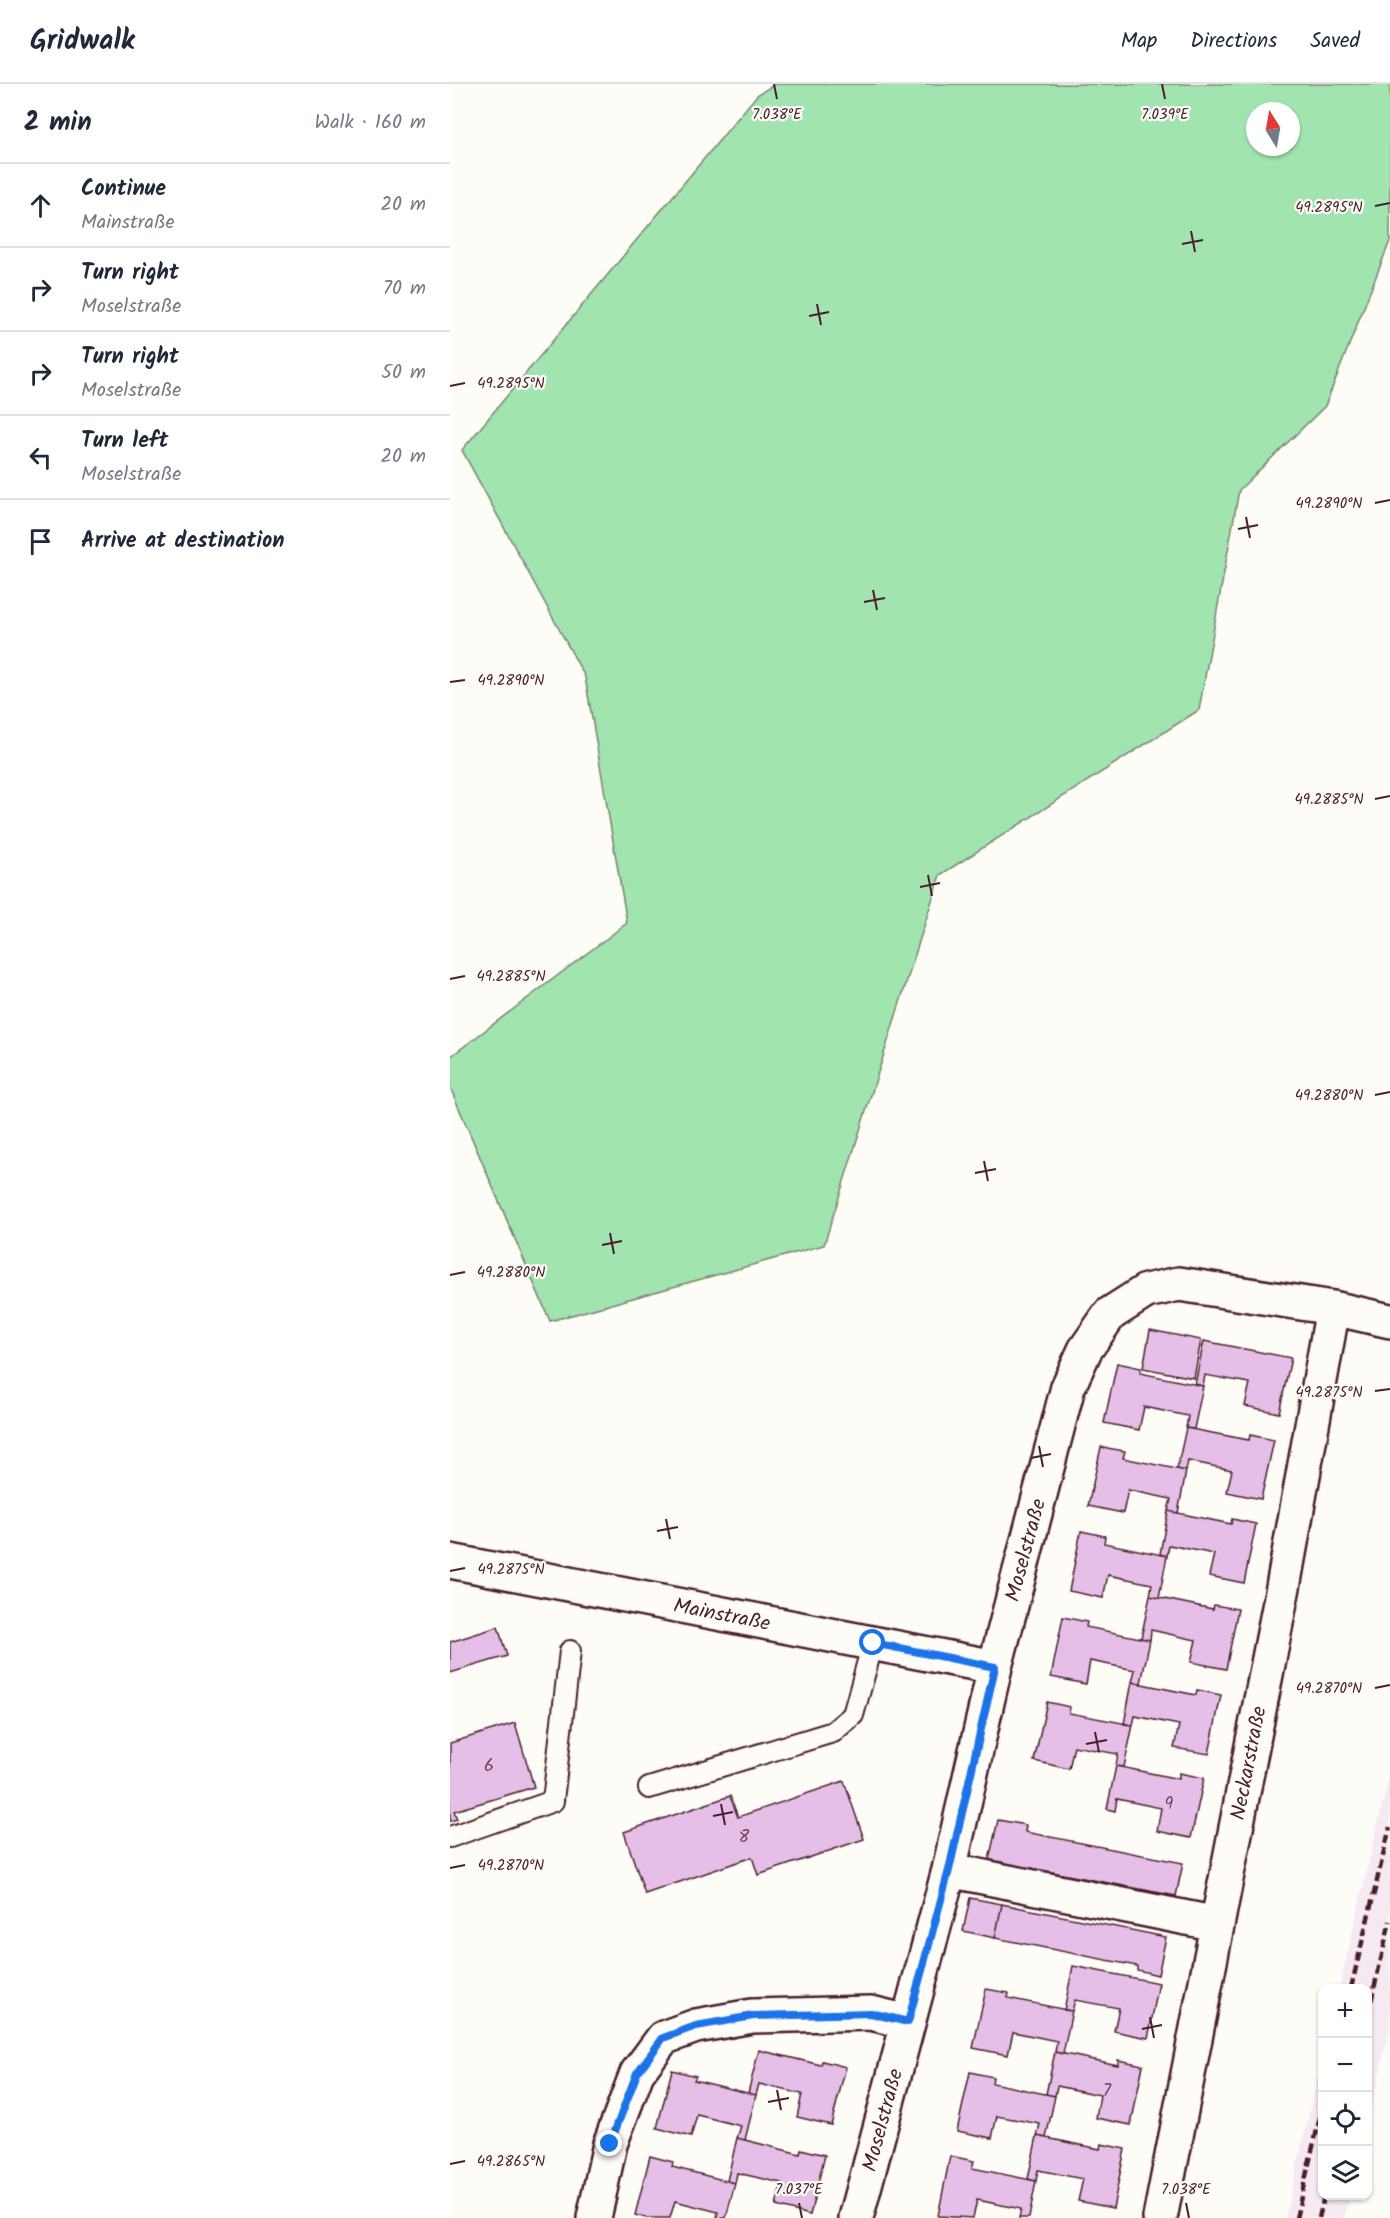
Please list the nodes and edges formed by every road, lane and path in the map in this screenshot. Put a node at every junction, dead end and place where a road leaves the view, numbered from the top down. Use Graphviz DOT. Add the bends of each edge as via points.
graph roads {
  1 [pos="1333,1308"];
  2 [pos="1390,1321"];
  3 [pos="450,1561"];
  4 [pos="873,1643"];
  5 [pos="570,1651"];
  6 [pos="995,1667"];
  7 [pos="649,1788"];
  8 [pos="450,1837"];
  9 [pos="949,1870"];
  10 [pos="1216,1924"];
  11 [pos="908,2022"];
  12 [pos="594,2218"];
  13 [pos="856,2218"];
  14 [pos="1160,2218"];
  1 -- 2 [label="street, Moselstraße"];
  1 -- 6 [label="street, Moselstraße" via="1179,1284 1146,1291 1110,1314 1085,1350 1068,1387"];
  1 -- 10 [label="street, Neckarstraße"];
  3 -- 4 [label="street, Mainstraße"];
  4 -- 6 [label="street, Mainstraße"];
  4 -- 7 [label="lane" via="853,1715 832,1732"];
  5 -- 8 [label="lane" via="553,1801"];
  6 -- 9 [label="street, Moselstraße"];
  9 -- 10 [label="street"];
  9 -- 11 [label="street, Moselstraße"];
  10 -- 14 [label="street, Neckarstraße"];
  11 -- 12 [label="street" via="871,2013 753,2016 696,2026 663,2038 633,2083 610,2144"];
  11 -- 13 [label="street, Moselstraße"];
}
